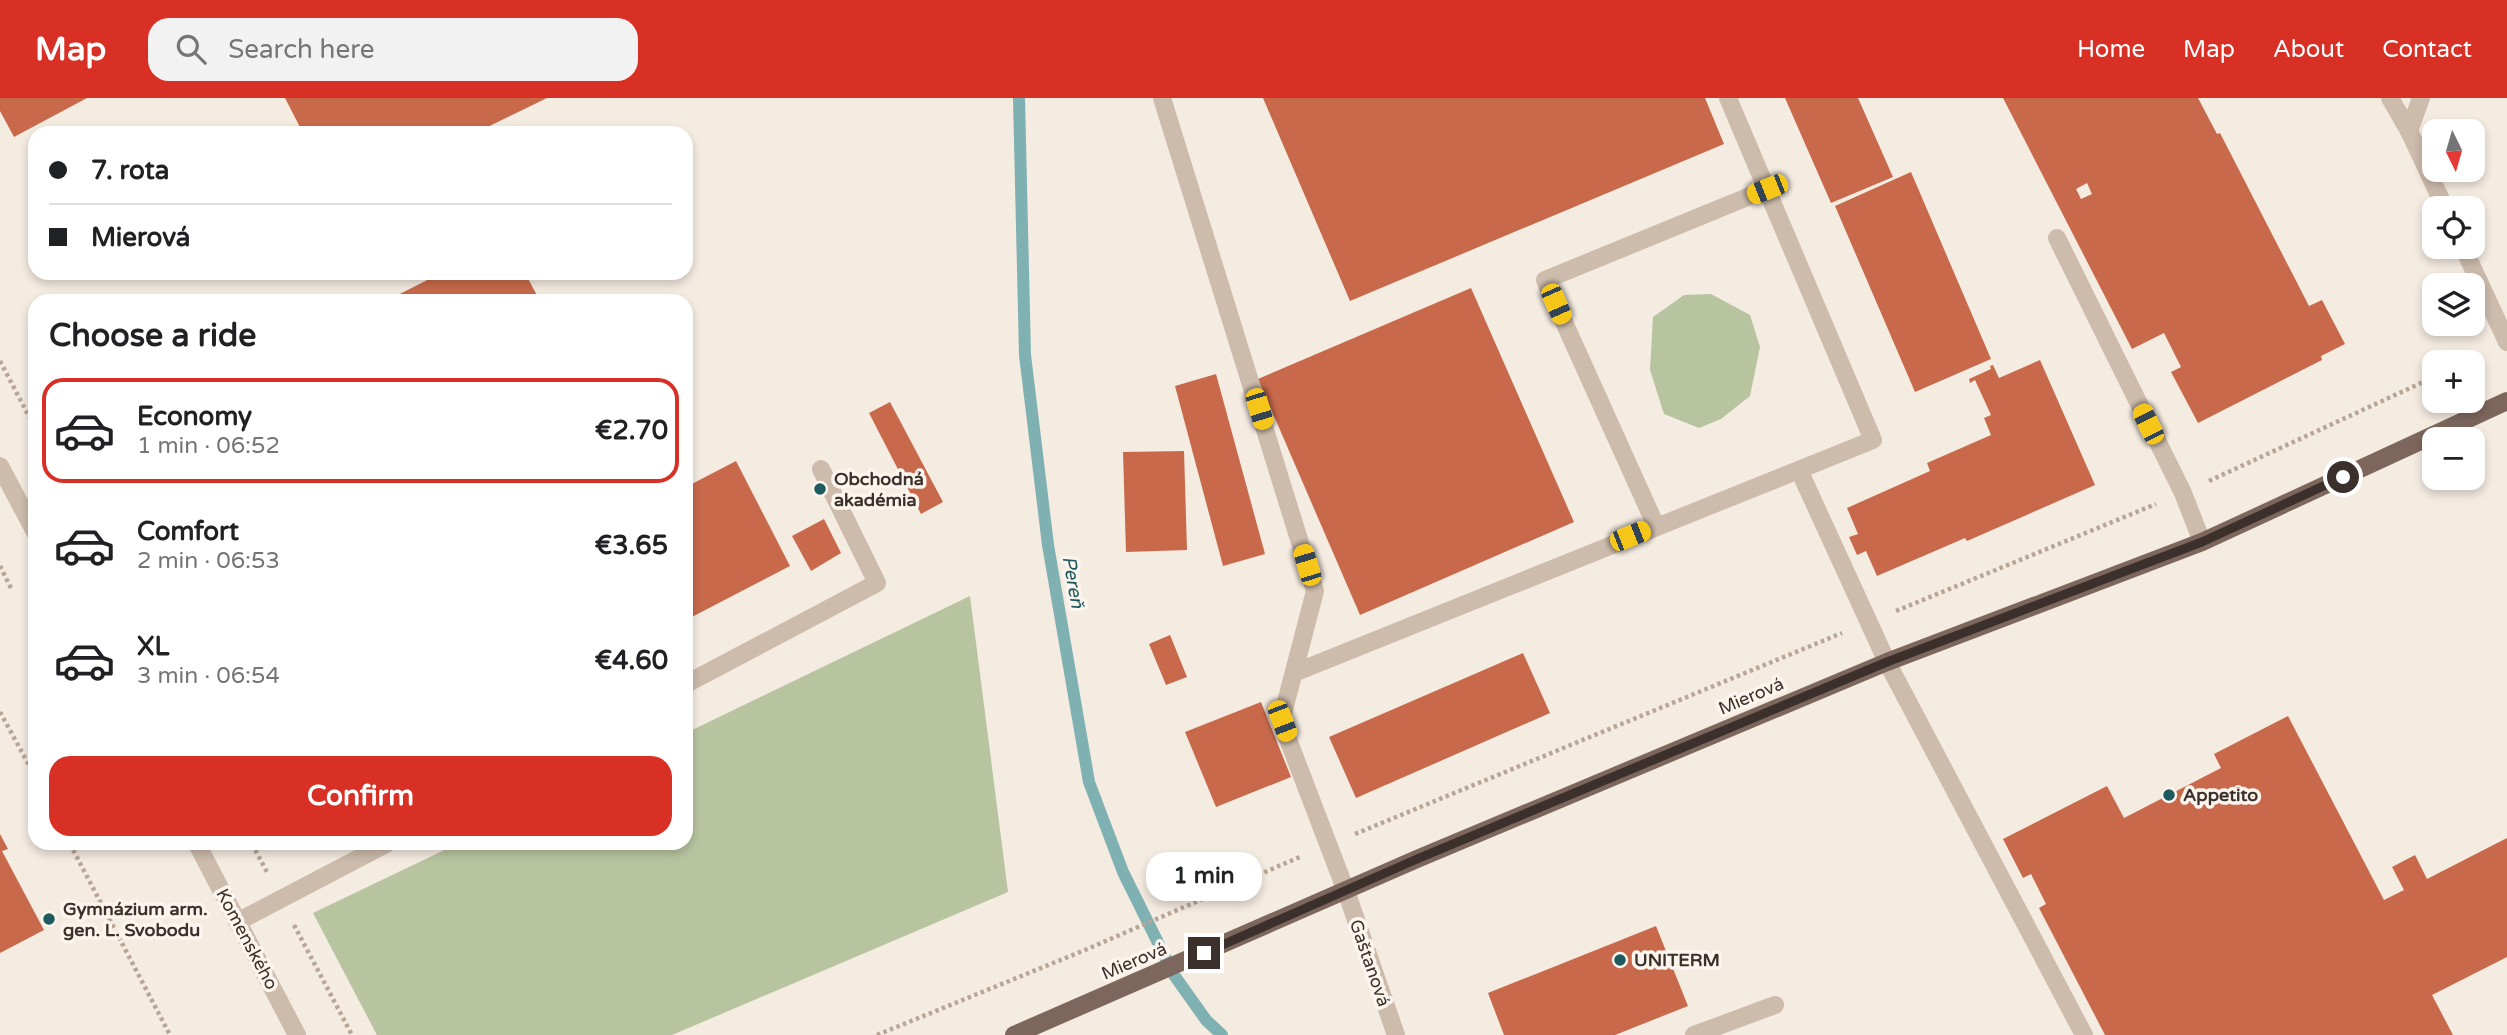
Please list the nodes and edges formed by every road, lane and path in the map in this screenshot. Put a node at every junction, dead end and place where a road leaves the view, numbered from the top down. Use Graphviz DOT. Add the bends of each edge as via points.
graph roads {
  1 [pos="1161,98"];
  2 [pos="1728,98"];
  3 [pos="2390,98"];
  4 [pos="2421,98"];
  5 [pos="2409,131"];
  6 [pos="1767,189"];
  7 [pos="2439,196"];
  8 [pos="2057,238"];
  9 [pos="2469,259"];
  10 [pos="2507,342"];
  11 [pos="0,361"];
  12 [pos="2422,383"];
  13 [pos="2507,401"];
  14 [pos="28,415"];
  15 [pos="0,466"];
  16 [pos="821,469"];
  17 [pos="1799,470"];
  18 [pos="2183,493"];
  19 [pos="28,520"];
  20 [pos="1656,526"];
  21 [pos="2202,542"];
  22 [pos="0,566"];
  23 [pos="11,588"];
  24 [pos="1869,622"];
  25 [pos="1887,662"];
  26 [pos="1294,673"];
  27 [pos="693,680"];
  28 [pos="1,713"];
  29 [pos="28,763"];
  30 [pos="1329,845"];
  31 [pos="73,850"];
  32 [pos="200,850"];
  33 [pos="255,850"];
  34 [pos="375,850"];
  35 [pos="1346,891"];
  36 [pos="281,900"];
  37 [pos="237,922"];
  38 [pos="1775,1005"];
  39 [pos="170,1035"];
  40 [pos="297,1035"];
  41 [pos="352,1035"];
  42 [pos="877,1035"];
  43 [pos="1014,1035"];
  44 [pos="1396,1035"];
  45 [pos="1693,1035"];
  46 [pos="2084,1035"];
  1 -- 26 [label="street, Gaštanová" via="1315,591"];
  2 -- 6 [label="street"];
  3 -- 5 [label="street"];
  4 -- 5 [label="street"];
  5 -- 7 [label="street"];
  6 -- 17 [label="street" via="1873,440"];
  6 -- 20 [label="street" via="1545,280"];
  8 -- 18 [label="street"];
  9 -- 10 [label="street"];
  11 -- 14 [label="path"];
  12 -- 18 [label="path"];
  13 -- 21 [label="main road, Mierová"];
  15 -- 19 [label="street"];
  16 -- 27 [label="street" via="877,583"];
  17 -- 20 [label="street"];
  17 -- 24 [label="street"];
  18 -- 21 [label="street"];
  18 -- 24 [label="path"];
  20 -- 26 [label="street"];
  21 -- 25 [label="main road, Mierová"];
  22 -- 23 [label="path"];
  24 -- 25 [label="street"];
  24 -- 30 [label="path"];
  25 -- 35 [label="main road, Mierová"];
  25 -- 46 [label="street"];
  26 -- 30 [label="street, Gaštanová" via="1282,721"];
  28 -- 29 [label="path"];
  30 -- 35 [label="street, Gaštanová"];
  30 -- 42 [label="path"];
  31 -- 39 [label="path"];
  32 -- 37 [label="street, Komenského"];
  33 -- 36 [label="path"];
  34 -- 36 [label="street"];
  35 -- 43 [label="main road, Mierová"];
  35 -- 44 [label="street, Gaštanová"];
  36 -- 37 [label="street"];
  36 -- 41 [label="path"];
  37 -- 40 [label="street, Komenského"];
  38 -- 45 [label="street"];
}
